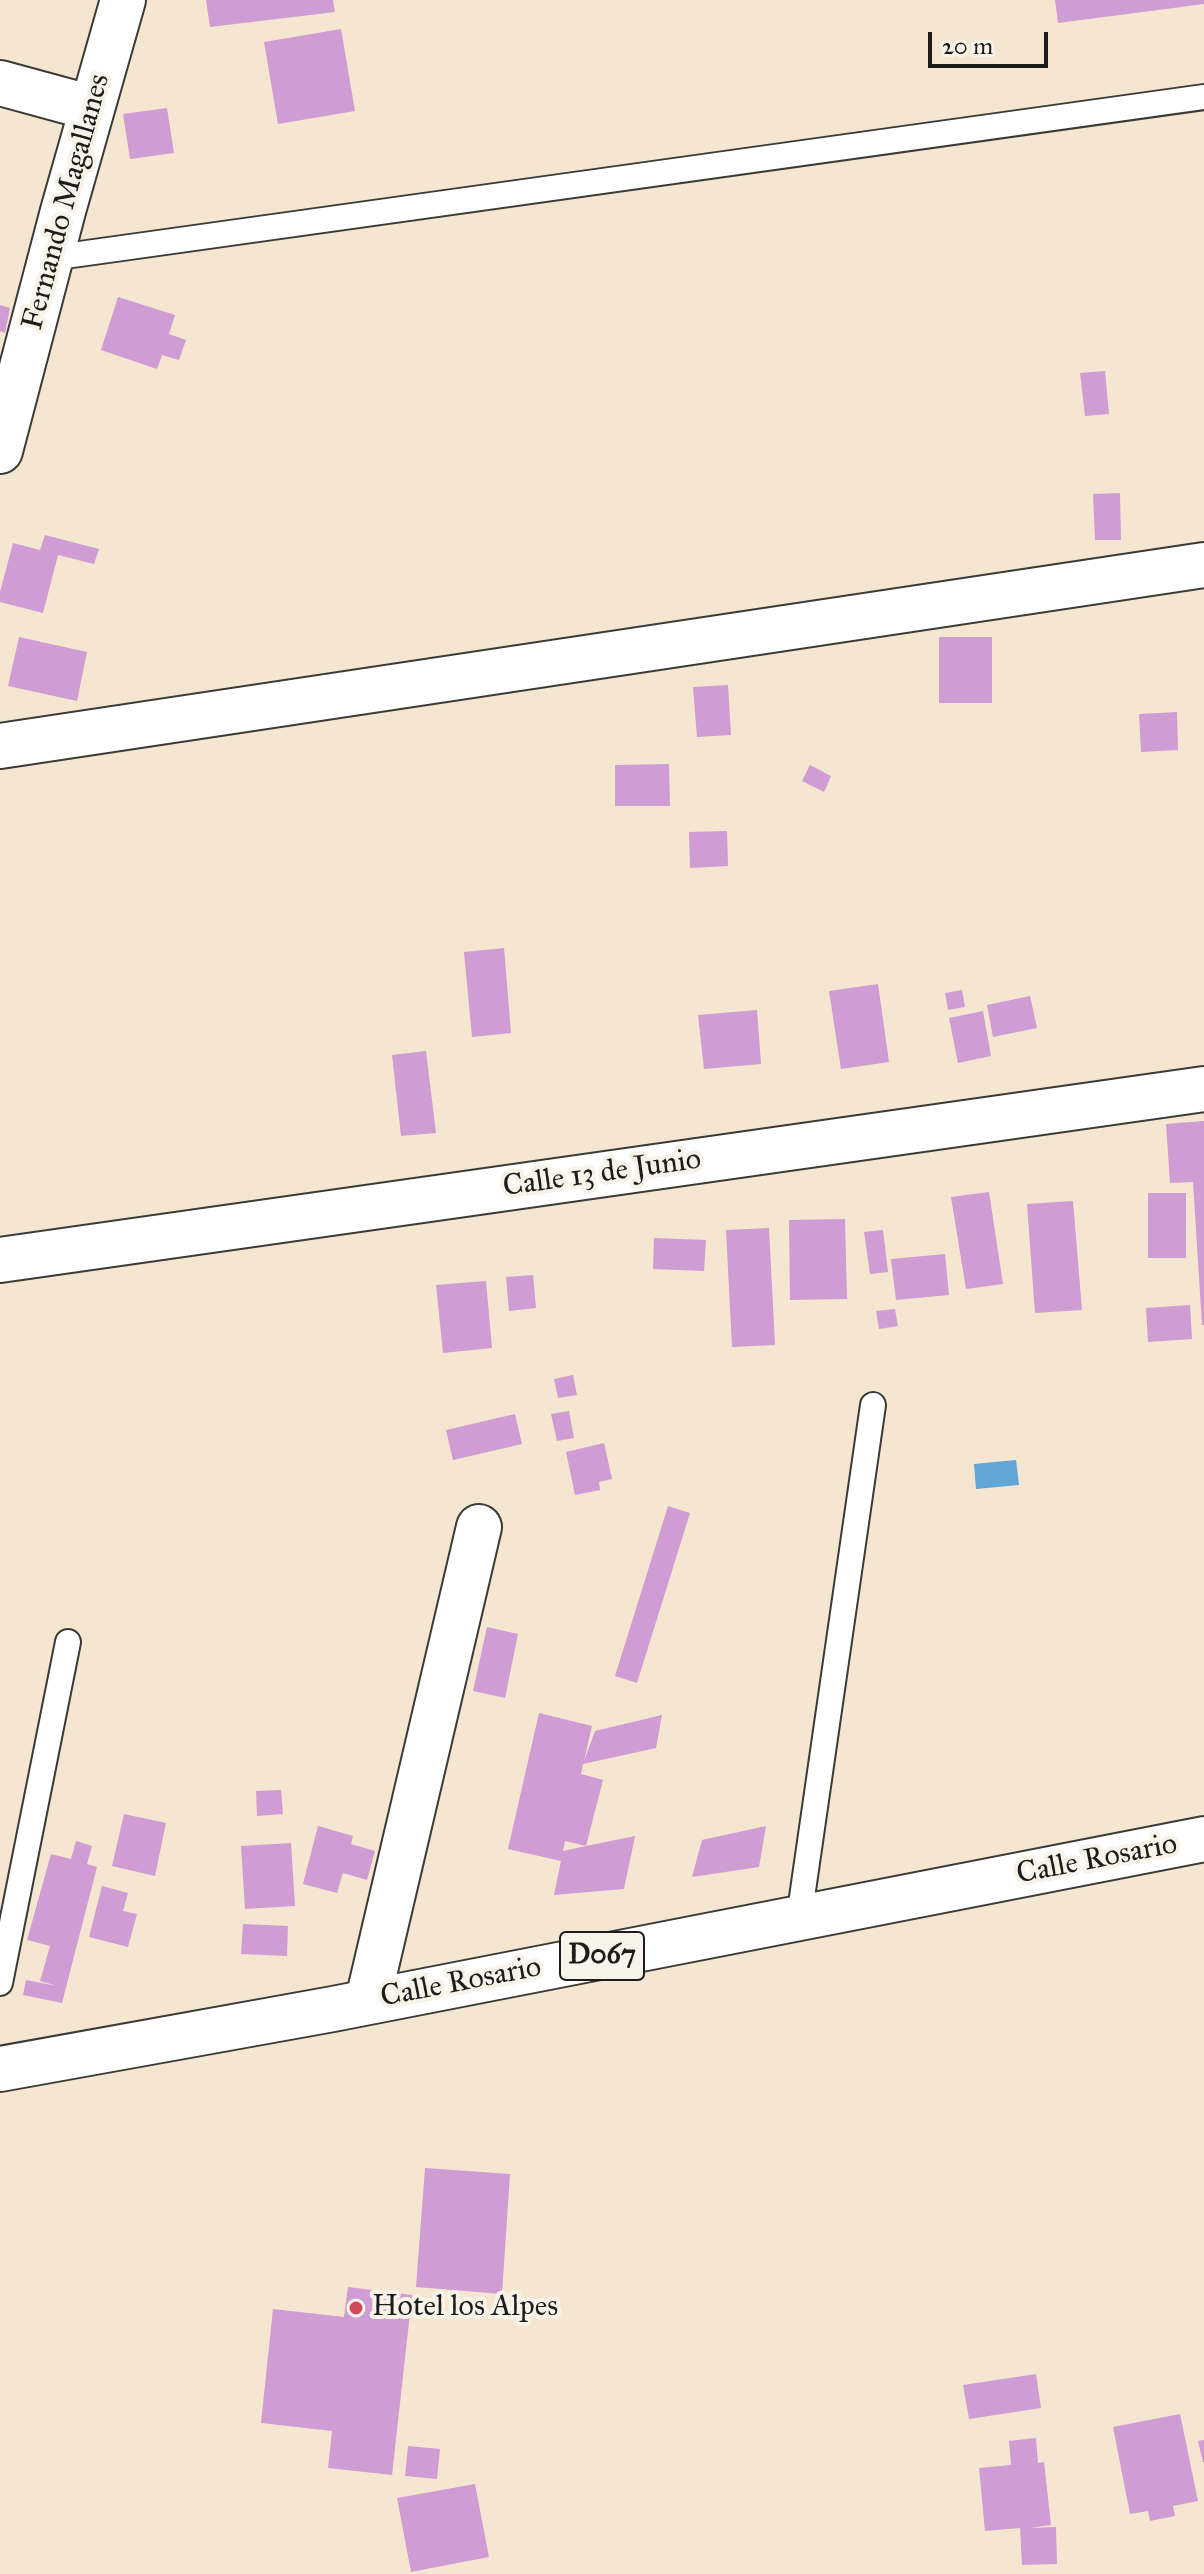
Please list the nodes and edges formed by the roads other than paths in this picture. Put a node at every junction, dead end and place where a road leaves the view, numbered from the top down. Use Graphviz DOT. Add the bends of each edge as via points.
graph roads {
  1 [pos="123,0"];
  2 [pos="0,83"];
  3 [pos="1204,97"];
  4 [pos="92,108"];
  5 [pos="51,258"];
  6 [pos="0,451"];
  7 [pos="1204,565"];
  8 [pos="0,746"];
  9 [pos="1204,1089"];
  10 [pos="0,1260"];
  11 [pos="873,1405"];
  12 [pos="479,1527"];
  13 [pos="68,1642"];
  14 [pos="1204,1839"];
  15 [pos="799,1918"];
  16 [pos="0,1983"];
  17 [pos="368,2000"];
  18 [pos="0,2069"];
  1 -- 4 [label="street, Fernando Magallanes"];
  2 -- 4 [label="street"];
  3 -- 5 [label="lane"];
  4 -- 5 [label="street, Fernando Magallanes"];
  5 -- 6 [label="street, Fernando Magallanes"];
  7 -- 8 [label="street"];
  9 -- 10 [label="street, Calle 13 de Junio"];
  11 -- 15 [label="lane"];
  12 -- 17 [label="street"];
  13 -- 16 [label="lane"];
  14 -- 15 [label="street, Calle Rosario / D067"];
  15 -- 17 [label="street, Calle Rosario / D067"];
  17 -- 18 [label="street, Calle Rosario / D067"];
}
